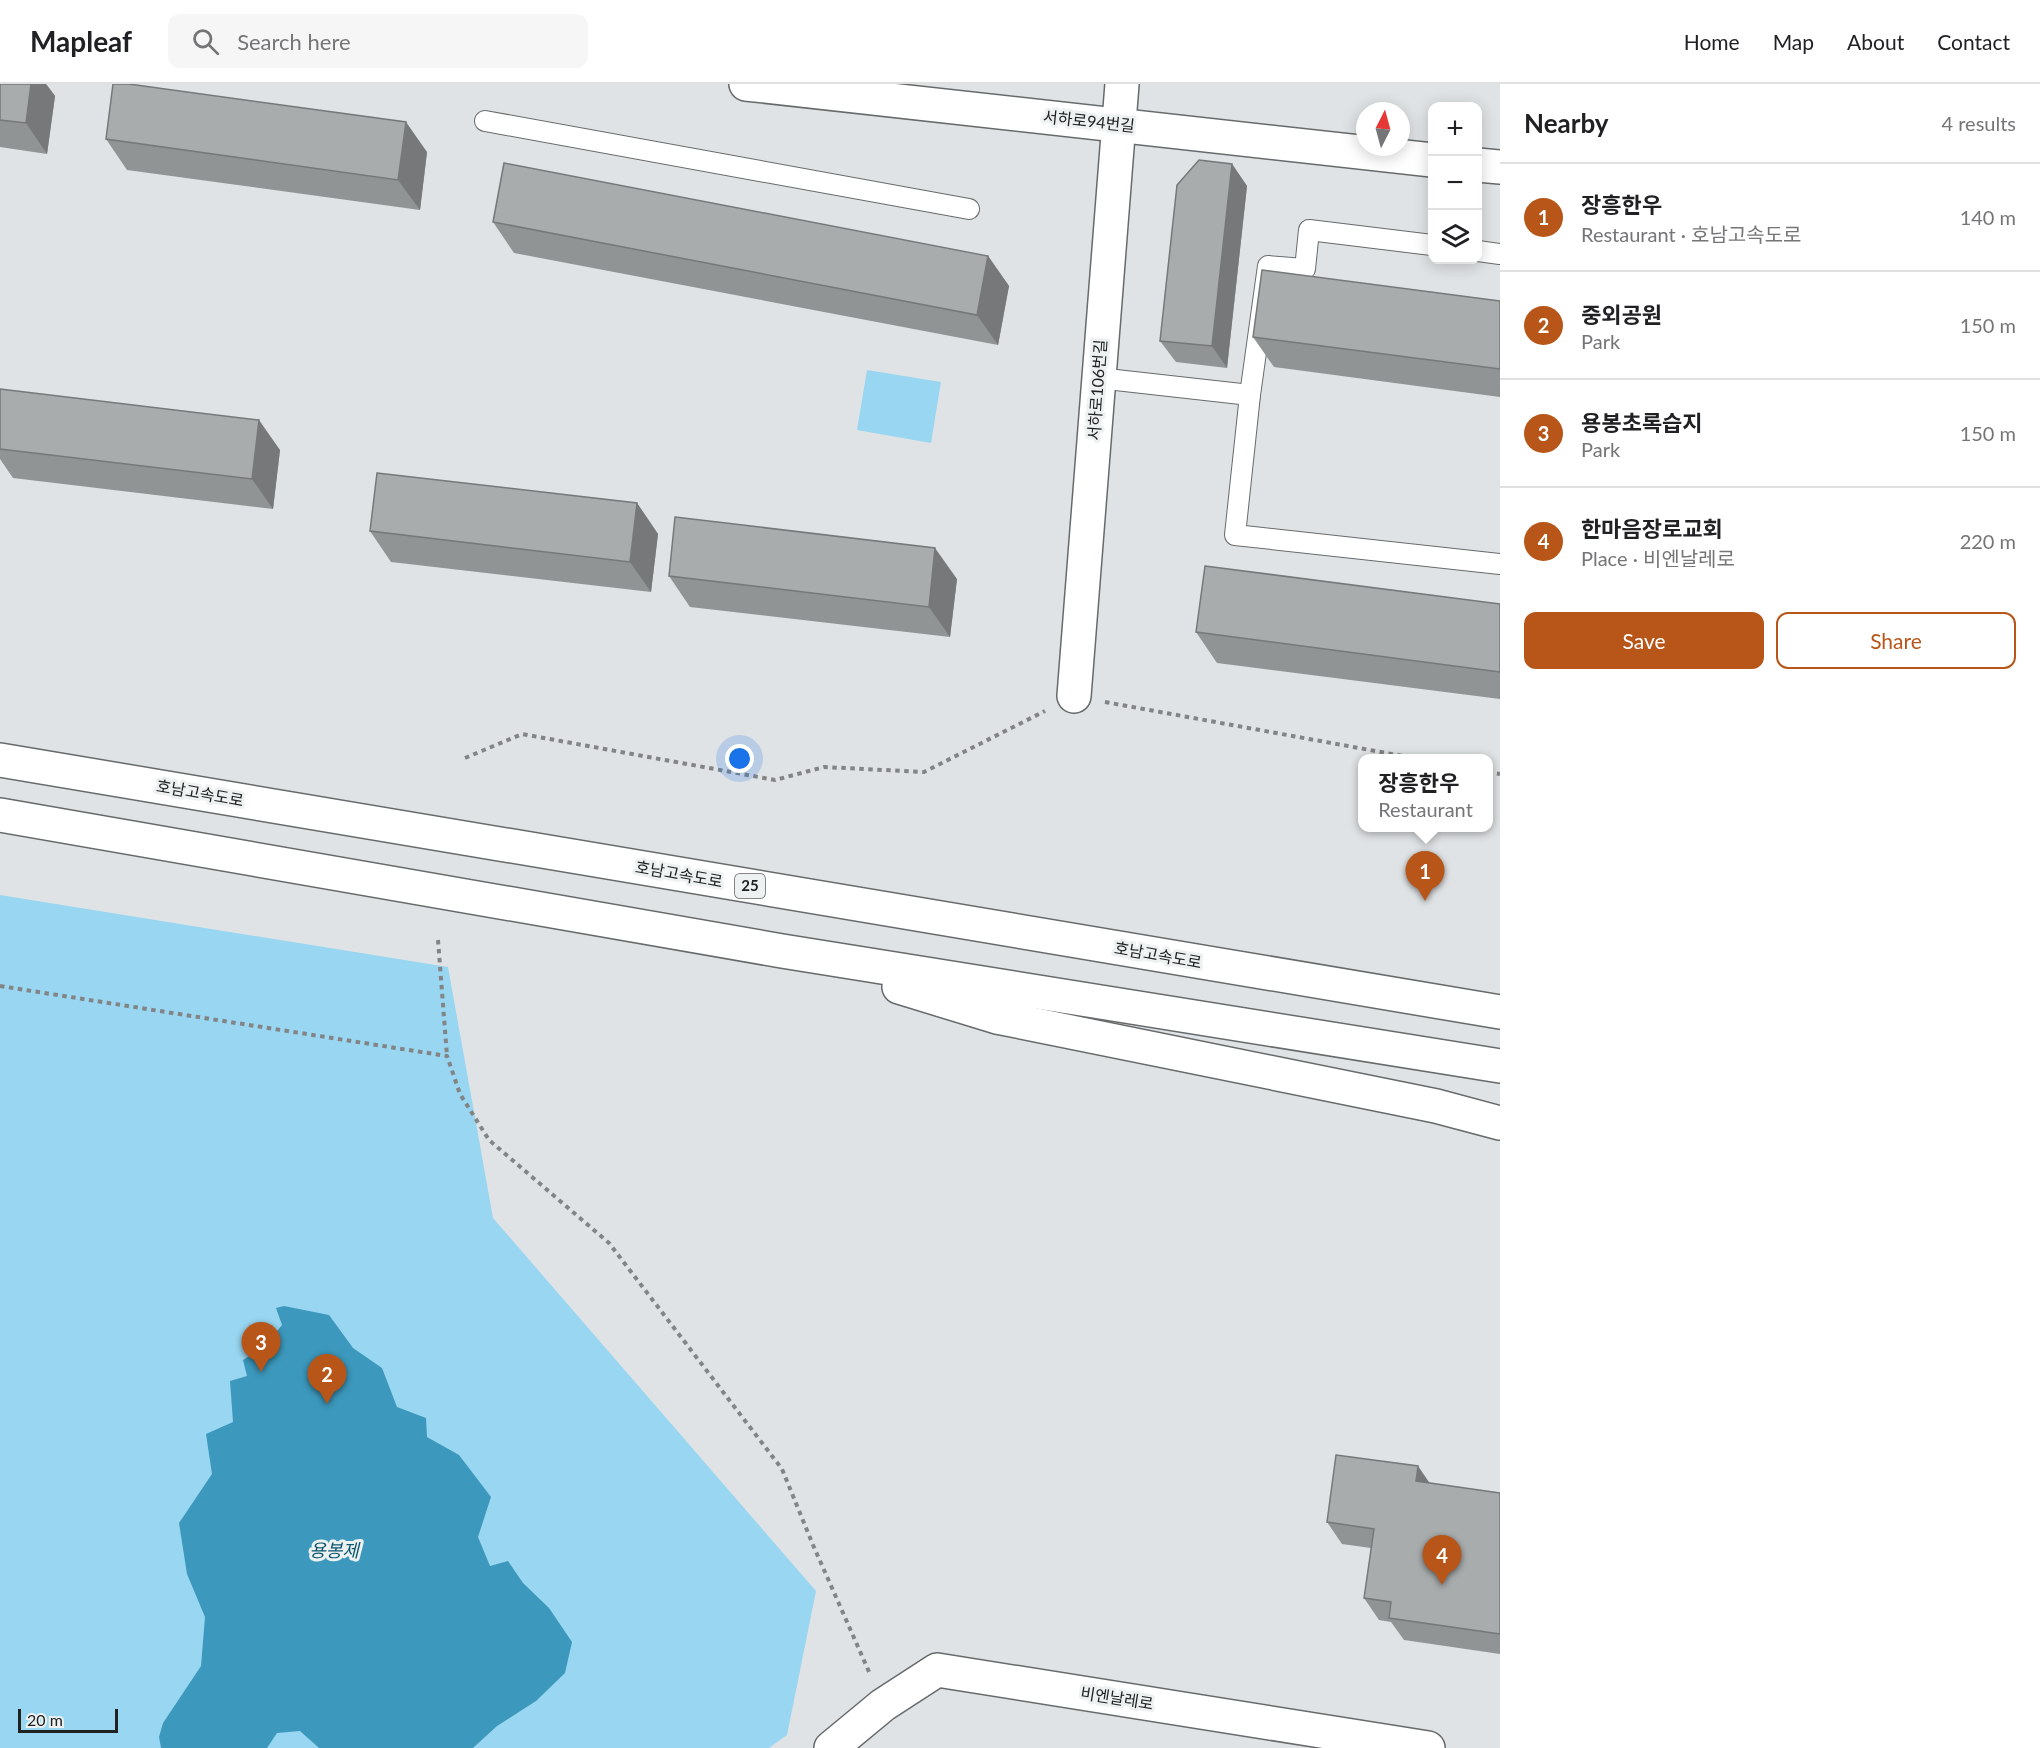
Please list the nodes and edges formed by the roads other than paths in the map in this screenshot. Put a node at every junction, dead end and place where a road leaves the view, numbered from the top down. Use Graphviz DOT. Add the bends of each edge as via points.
graph roads {
  1 [pos="746,84"];
  2 [pos="1122,84"];
  3 [pos="484,121"];
  4 [pos="1119,124"];
  5 [pos="1428,160"];
  6 [pos="1482,165"];
  7 [pos="1500,167"];
  8 [pos="969,209"];
  9 [pos="1428,245"];
  10 [pos="1482,252"];
  11 [pos="1500,254"];
  12 [pos="1098,378"];
  13 [pos="1250,395"];
  14 [pos="1500,564"];
  15 [pos="1074,696"];
  16 [pos="0,759"];
  17 [pos="0,815"];
  18 [pos="782,951"];
  19 [pos="1500,1012"];
  20 [pos="1500,1066"];
  21 [pos="1500,1123"];
  22 [pos="831,1748"];
  23 [pos="1428,1748"];
  1 -- 4 [label="main road, 서하로94번길"];
  2 -- 4 [label="main road, 서하로106번길"];
  3 -- 8 [label="lane"];
  4 -- 5 [label="main road, 서하로94번길"];
  4 -- 12 [label="main road, 서하로106번길"];
  6 -- 7 [label="main road"];
  9 -- 13 [label="lane" via="1309,230 1305,269 1268,266"];
  10 -- 11 [label="lane"];
  12 -- 13 [label="lane"];
  12 -- 15 [label="main road, 서하로106번길"];
  13 -- 14 [label="lane" via="1235,535"];
  16 -- 19 [label="main road, 호남고속도로 / 25"];
  17 -- 18 [label="main road"];
  18 -- 20 [label="main road"];
  18 -- 21 [label="main road" via="997,1017 1436,1106"];
  22 -- 23 [label="main road, 비엔날레로" via="883,1705 937,1670"];
}
